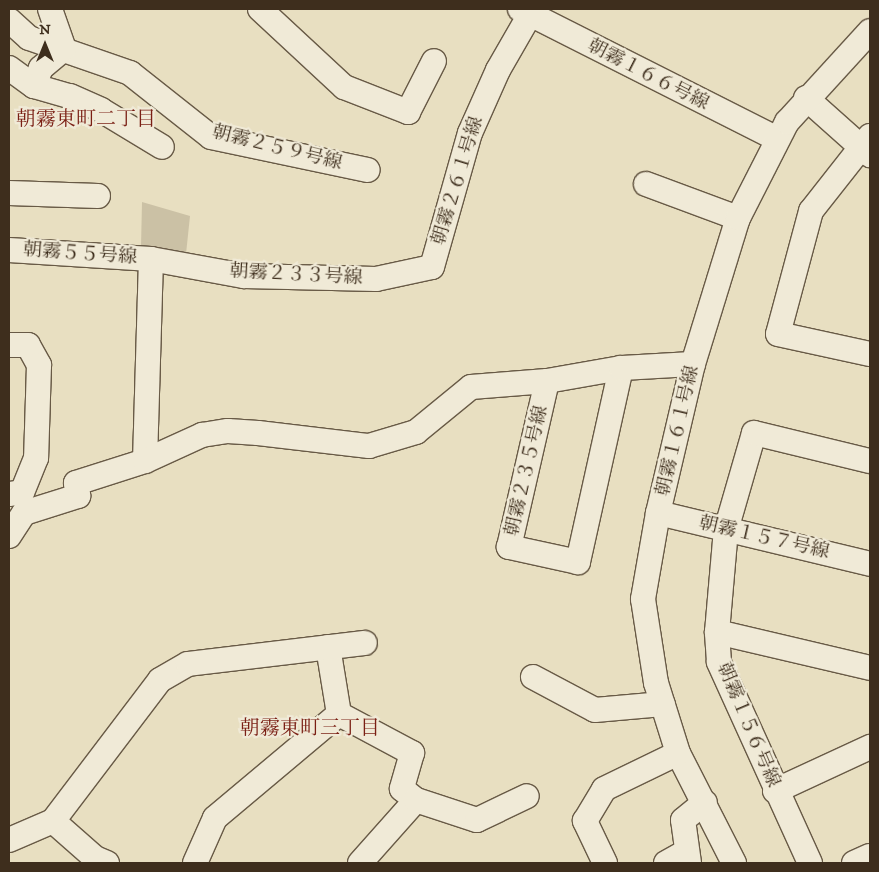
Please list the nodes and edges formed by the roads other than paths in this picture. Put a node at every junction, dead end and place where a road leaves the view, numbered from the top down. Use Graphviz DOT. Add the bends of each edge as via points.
graph roads {
  1 [pos="50,9"];
  2 [pos="260,9"];
  3 [pos="525,12"];
  4 [pos="9,20"];
  5 [pos="870,31"];
  6 [pos="64,49"];
  7 [pos="434,61"];
  8 [pos="9,68"];
  9 [pos="34,86"];
  10 [pos="806,98"];
  11 [pos="777,139"];
  12 [pos="867,146"];
  13 [pos="162,147"];
  14 [pos="368,170"];
  15 [pos="646,184"];
  16 [pos="9,193"];
  17 [pos="98,196"];
  18 [pos="738,218"];
  19 [pos="9,250"];
  20 [pos="151,259"];
  21 [pos="432,268"];
  22 [pos="9,344"];
  23 [pos="870,354"];
  24 [pos="693,364"];
  25 [pos="621,368"];
  26 [pos="547,381"];
  27 [pos="145,461"];
  28 [pos="870,461"];
  29 [pos="9,494"];
  30 [pos="658,513"];
  31 [pos="726,530"];
  32 [pos="9,536"];
  33 [pos="870,564"];
  34 [pos="717,632"];
  35 [pos="365,643"];
  36 [pos="328,647"];
  37 [pos="870,668"];
  38 [pos="533,678"];
  39 [pos="663,704"];
  40 [pos="339,714"];
  41 [pos="870,747"];
  42 [pos="678,753"];
  43 [pos="775,791"];
  44 [pos="527,796"];
  45 [pos="416,800"];
  46 [pos="705,802"];
  47 [pos="53,821"];
  48 [pos="9,840"];
  49 [pos="870,856"];
  50 [pos="680,860"];
  51 [pos="107,863"];
  52 [pos="195,863"];
  53 [pos="360,863"];
  54 [pos="605,863"];
  55 [pos="734,863"];
  56 [pos="810,863"];
  57 [pos="854,863"];
  1 -- 6 [label="street"];
  2 -- 7 [label="street" via="344,88 408,112"];
  3 -- 11 [label="street, 朝霧１６６号線"];
  3 -- 21 [label="street, 朝霧２６１号線" via="470,133"];
  4 -- 6 [label="street, 朝霧２５９号線" via="29,38"];
  5 -- 10 [label="street, 朝霧１６１号線"];
  6 -- 9 [label="street" via="41,68"];
  6 -- 14 [label="street, 朝霧２５９号線" via="130,73 211,137"];
  8 -- 9 [label="street"];
  9 -- 13 [label="street" via="70,96 101,110"];
  10 -- 11 [label="street, 朝霧１６１号線"];
  10 -- 12 [label="street"];
  11 -- 18 [label="street, 朝霧１６１号線"];
  12 -- 23 [label="street" via="811,211 778,334"];
  15 -- 18 [label="street"];
  16 -- 17 [label="street"];
  18 -- 24 [label="street, 朝霧１６１号線"];
  19 -- 20 [label="street, 朝霧５５号線"];
  20 -- 21 [label="street, 朝霧２３３号線" via="244,276 376,279"];
  20 -- 27 [label="street"];
  22 -- 29 [label="street" via="28,345 39,365 36,458 22,492"];
  24 -- 25 [label="street, 朝霧２３５号線"];
  24 -- 30 [label="street, 朝霧１６１号線"];
  25 -- 26 [label="street, 朝霧２３５号線"];
  25 -- 26 [label="street, 朝霧２３５号線" via="578,562 509,547"];
  26 -- 27 [label="street" via="471,387 416,432 369,446 228,431 202,435"];
  27 -- 32 [label="street" via="76,483 78,496 24,513"];
  28 -- 31 [label="street, 朝霧１５６号線" via="754,433"];
  30 -- 31 [label="street, 朝霧１５７号線"];
  30 -- 39 [label="street, 朝霧１６１号線" via="643,599"];
  31 -- 33 [label="street, 朝霧１５７号線"];
  31 -- 34 [label="street, 朝霧１５６号線"];
  34 -- 37 [label="street"];
  34 -- 43 [label="street, 朝霧１５６号線" via="719,662"];
  35 -- 36 [label="street"];
  36 -- 40 [label="street"];
  36 -- 47 [label="street" via="188,664 160,680"];
  38 -- 39 [label="street" via="595,710"];
  39 -- 42 [label="street, 朝霧１６１号線"];
  40 -- 45 [label="street" via="412,753 402,788"];
  40 -- 52 [label="street" via="216,818"];
  41 -- 43 [label="street"];
  42 -- 46 [label="street, 朝霧１６１号線"];
  42 -- 54 [label="street" via="604,790 585,821"];
  43 -- 56 [label="street, 朝霧１５６号線"];
  44 -- 45 [label="street" via="477,820"];
  45 -- 53 [label="street"];
  46 -- 50 [label="street" via="683,820"];
  46 -- 55 [label="street, 朝霧１６１号線"];
  47 -- 48 [label="street"];
  47 -- 51 [label="street" via="95,858"];
  49 -- 57 [label="street"];
}
